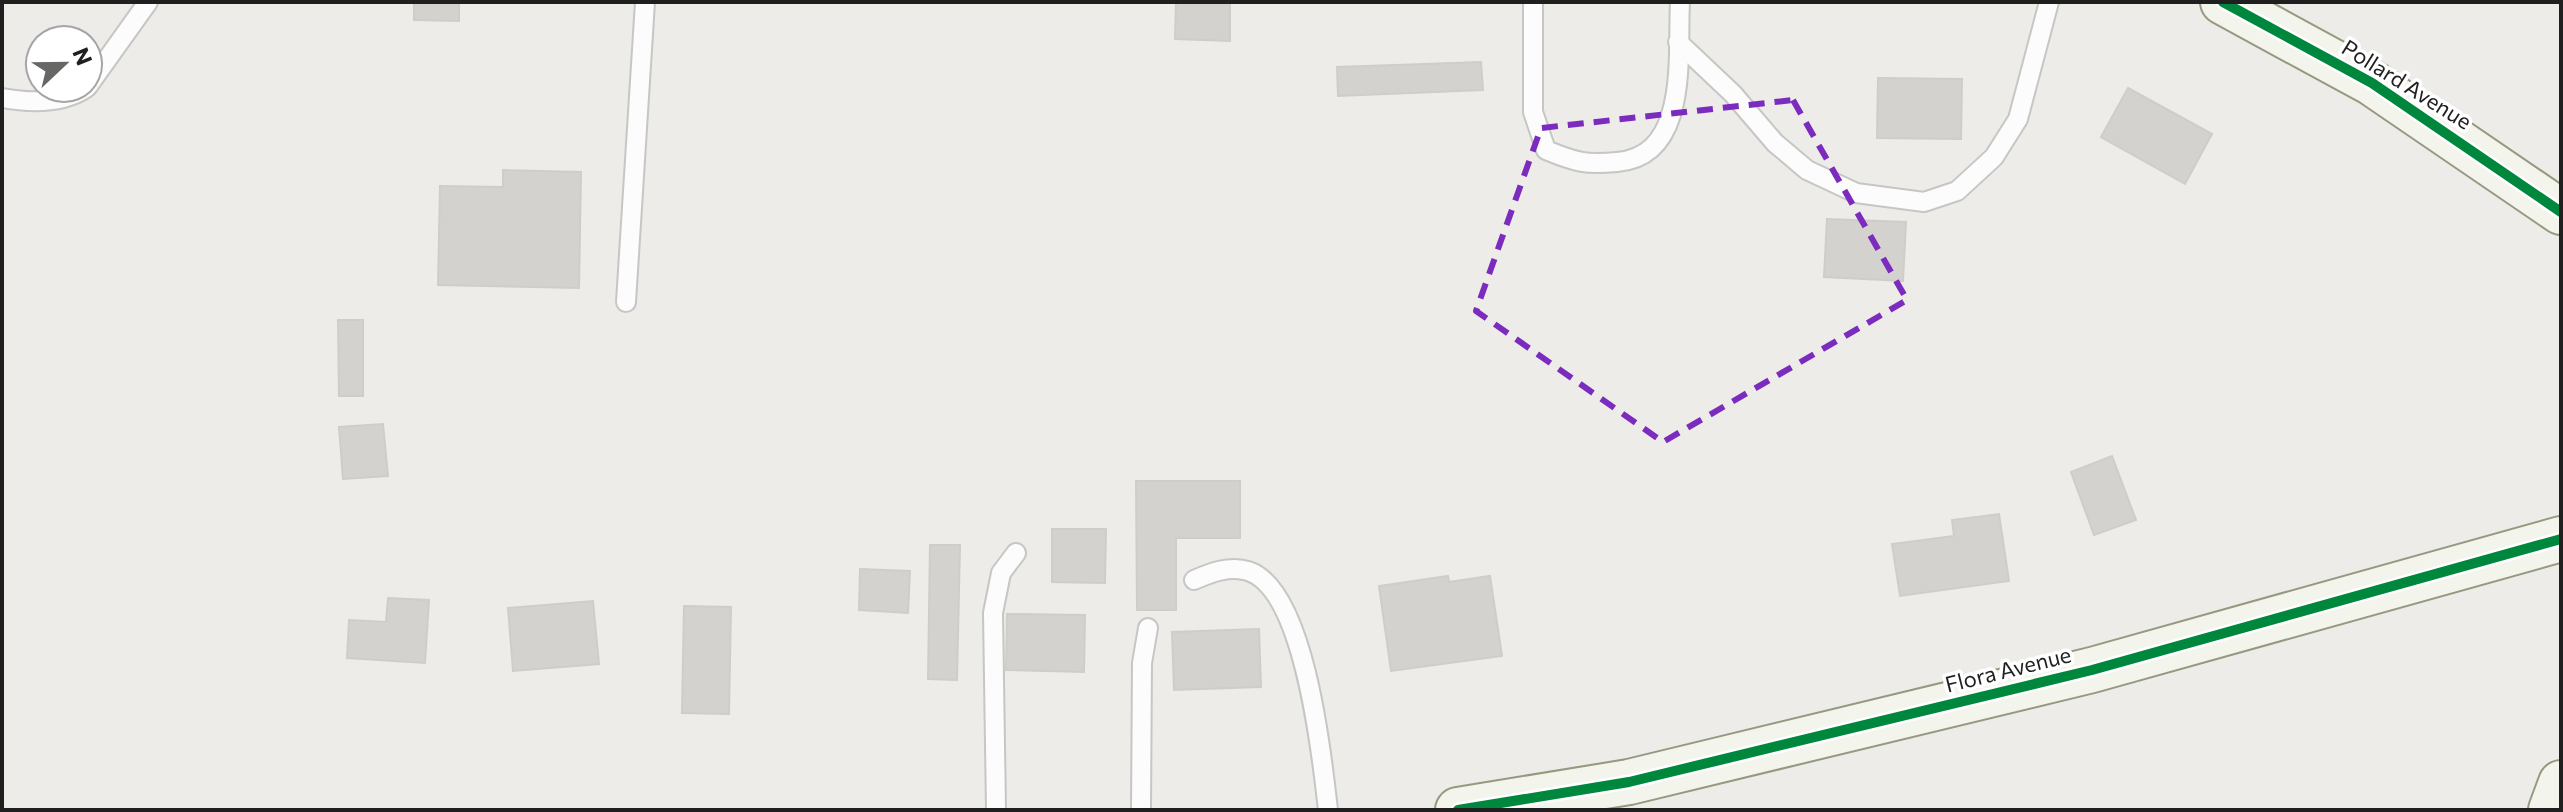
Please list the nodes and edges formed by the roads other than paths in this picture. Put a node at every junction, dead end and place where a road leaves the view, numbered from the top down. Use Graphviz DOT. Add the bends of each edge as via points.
graph roads {
  1 [pos="148,2"];
  2 [pos="645,2"];
  3 [pos="1533,2"];
  4 [pos="1680,2"];
  5 [pos="2049,2"];
  6 [pos="2223,2"];
  7 [pos="1678,42"];
  8 [pos="104,63"];
  9 [pos="2,98"];
  10 [pos="24,100"];
  11 [pos="2561,212"];
  12 [pos="626,302"];
  13 [pos="2561,539"];
  14 [pos="1016,553"];
  15 [pos="1194,580"];
  16 [pos="1148,628"];
  17 [pos="2561,783"];
  18 [pos="996,810"];
  19 [pos="1141,810"];
  20 [pos="1328,810"];
  21 [pos="1458,810"];
  22 [pos="2551,810"];
  1 -- 8 [label="lane"];
  2 -- 12 [label="lane"];
  3 -- 7 [label="lane" via="1533,112 1546,150 1582,165 1634,161 1662,139 1675,105"];
  4 -- 7 [label="lane"];
  5 -- 7 [label="lane" via="2018,119 1994,157 1957,191 1924,202 1856,193 1807,170"];
  6 -- 11 [label="street, Pollard Avenue" via="2372,83"];
  9 -- 10 [label="lane"];
  13 -- 21 [label="street, Flora Avenue" via="2092,670 1629,782"];
  14 -- 18 [label="lane" via="1001,573 993,613"];
  15 -- 20 [label="lane" via="1218,570 1248,571 1273,588 1290,619 1307,678"];
  16 -- 19 [label="lane" via="1142,663"];
  17 -- 22 [label="street"];
}
